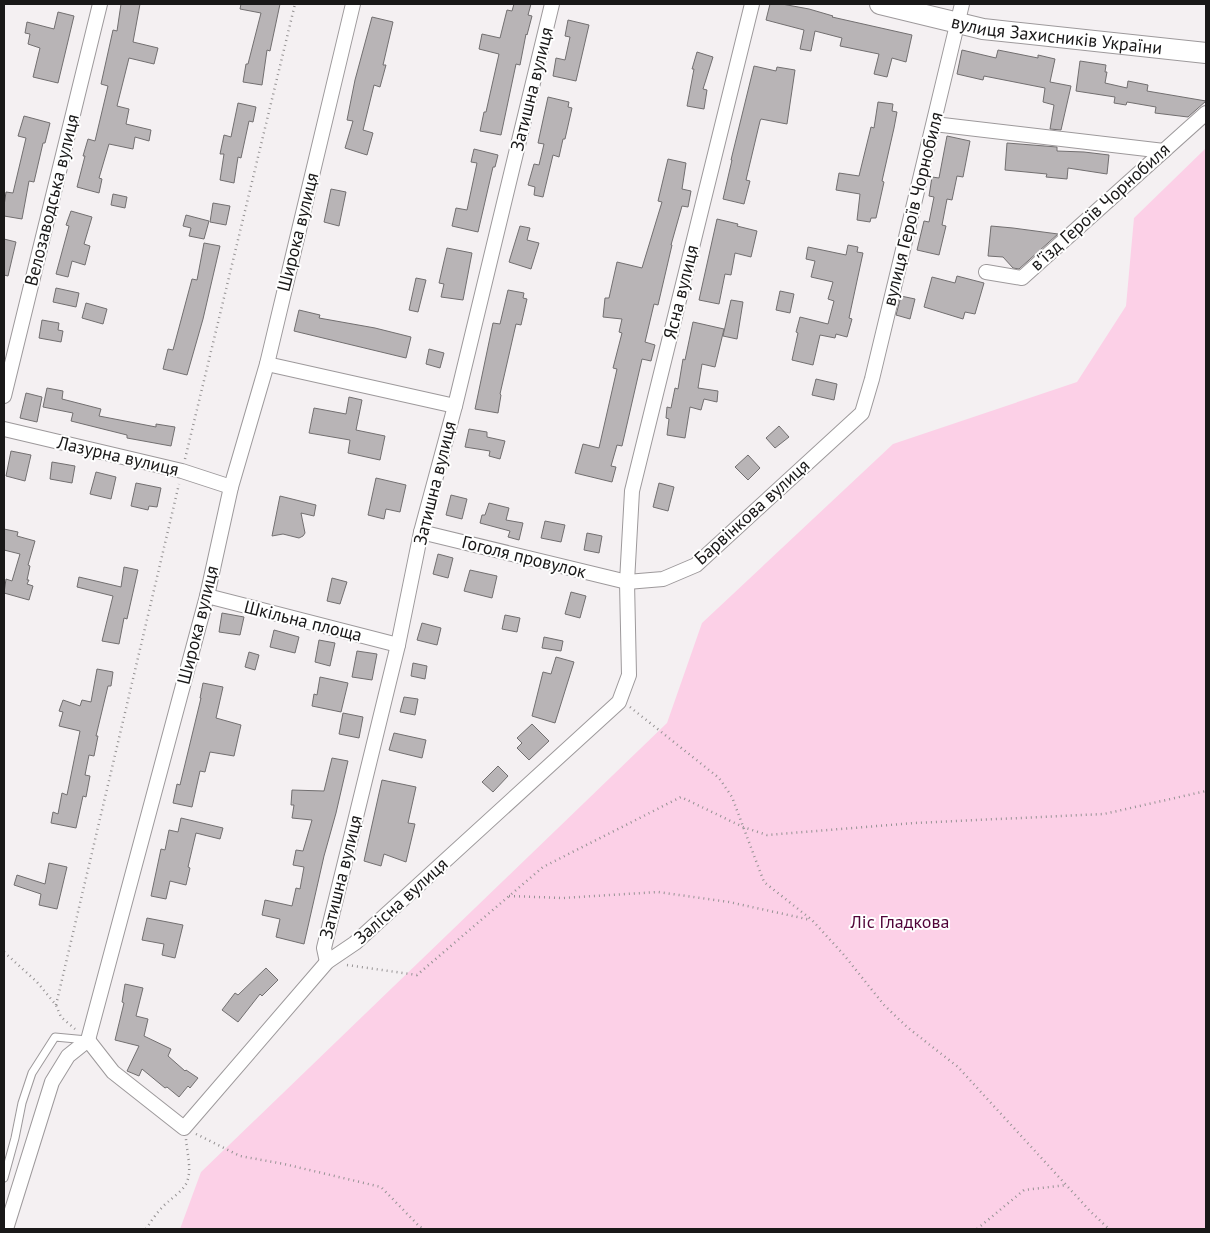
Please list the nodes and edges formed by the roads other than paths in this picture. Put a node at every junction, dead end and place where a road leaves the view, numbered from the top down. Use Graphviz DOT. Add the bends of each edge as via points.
graph roads {
  1 [pos="100,4"];
  2 [pos="353,4"];
  3 [pos="552,4"];
  4 [pos="752,4"];
  5 [pos="880,4"];
  6 [pos="960,13"];
  7 [pos="1206,53"];
  8 [pos="1206,113"];
  9 [pos="934,124"];
  10 [pos="1164,151"];
  11 [pos="986,272"];
  12 [pos="267,364"];
  13 [pos="4,396"];
  14 [pos="454,406"];
  15 [pos="862,413"];
  16 [pos="4,429"];
  17 [pos="230,487"];
  18 [pos="421,532"];
  19 [pos="627,582"];
  20 [pos="207,596"];
  21 [pos="398,645"];
  22 [pos="327,962"];
  23 [pos="88,1040"];
  24 [pos="4,1178"];
  25 [pos="6,1229"];
  1 -- 13 [label="street, Велозаводська вулиця"];
  2 -- 12 [label="street, Широка вулиця"];
  3 -- 14 [label="street, Затишна вулиця"];
  4 -- 19 [label="street, Ясна вулиця" via="632,491"];
  5 -- 6 [label="street, вулиця Захисників України"];
  6 -- 7 [label="street, вулиця Захисників України" via="983,29"];
  6 -- 9 [label="street, вулиця Героїв Чорнобиля"];
  8 -- 10 [label="street, в'їзд Героїв Чорнобиля"];
  9 -- 10 [label="street"];
  9 -- 15 [label="street, вулиця Героїв Чорнобиля"];
  10 -- 11 [label="street, в'їзд Героїв Чорнобиля" via="1022,278"];
  12 -- 14 [label="street"];
  12 -- 17 [label="street, Широка вулиця"];
  14 -- 18 [label="street, Затишна вулиця"];
  15 -- 19 [label="street, Барвінкова вулиця" via="696,565 663,579"];
  16 -- 17 [label="street, Лазурна вулиця" via="182,471"];
  17 -- 20 [label="street, Широка вулиця"];
  18 -- 19 [label="street, Гоголя провулок"];
  18 -- 21 [label="street, Затишна вулиця"];
  19 -- 22 [label="street, Залісна вулиця" via="629,674 619,702 354,944"];
  20 -- 21 [label="street, Шкільна площа"];
  20 -- 23 [label="street, Широка вулиця"];
  21 -- 22 [label="street, Затишна вулиця" via="324,948"];
  22 -- 23 [label="street, Залісна вулиця" via="184,1128 113,1072"];
  23 -- 24 [label="lane" via="55,1037 42,1056 32,1073 22,1103"];
  23 -- 25 [label="street" via="68,1056 52,1082"];
}
